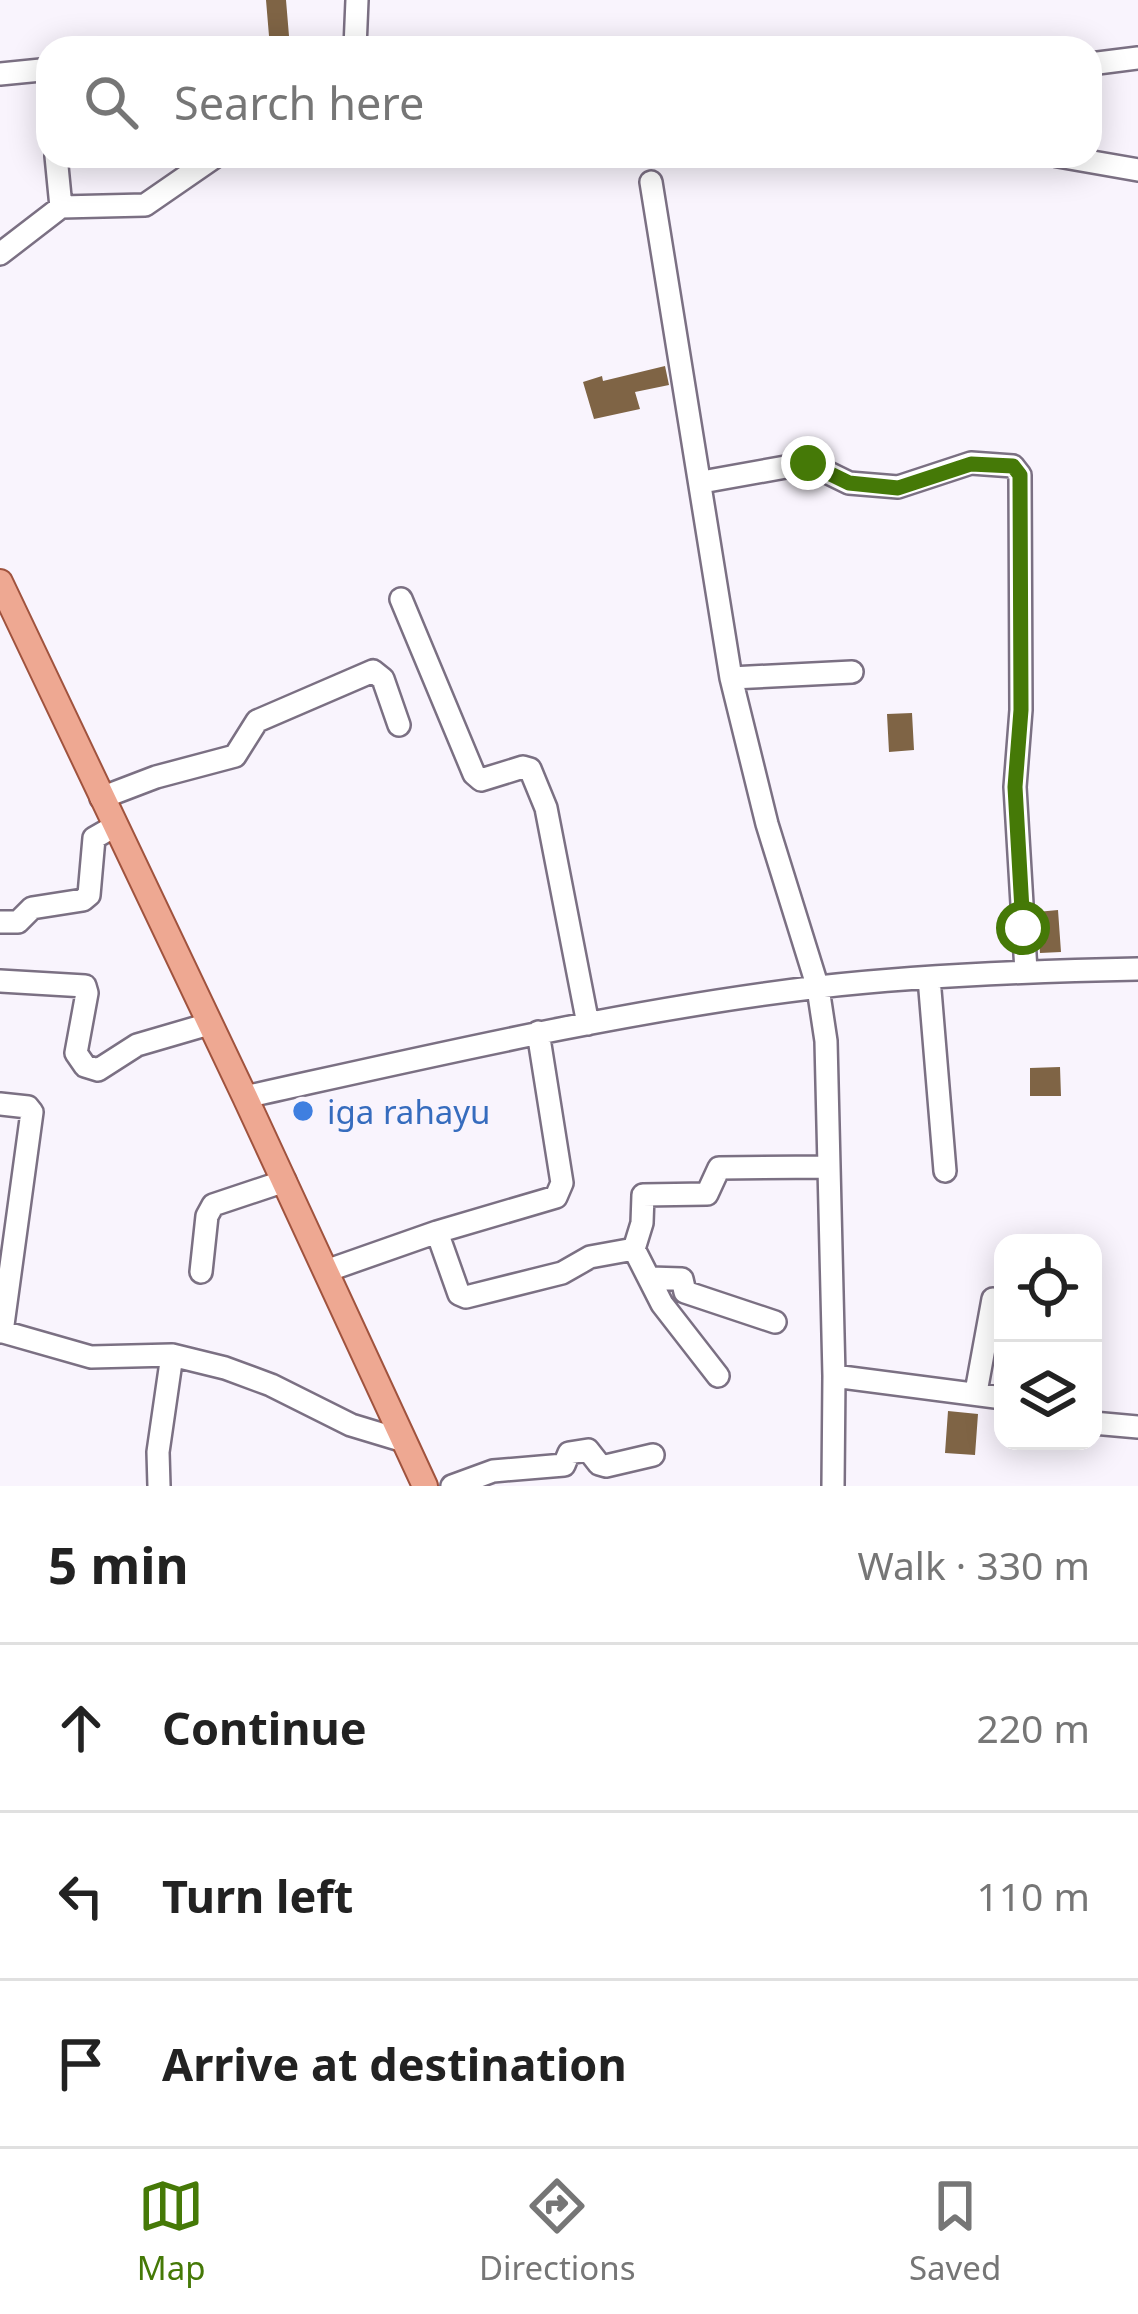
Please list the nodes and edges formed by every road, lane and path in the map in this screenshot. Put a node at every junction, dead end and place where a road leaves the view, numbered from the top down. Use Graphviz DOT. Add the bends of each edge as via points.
graph roads {
  1 [pos="357,0"];
  2 [pos="356,36"];
  3 [pos="1138,58"];
  4 [pos="1102,62"];
  5 [pos="36,70"];
  6 [pos="0,74"];
  7 [pos="1102,164"];
  8 [pos="57,168"];
  9 [pos="199,168"];
  10 [pos="1138,170"];
  11 [pos="651,182"];
  12 [pos="61,207"];
  13 [pos="0,254"];
  14 [pos="703,482"];
  15 [pos="0,582"];
  16 [pos="401,599"];
  17 [pos="851,673"];
  18 [pos="731,678"];
  19 [pos="399,725"];
  20 [pos="101,798"];
  21 [pos="115,826"];
  22 [pos="0,922"];
  23 [pos="1138,969"];
  24 [pos="1027,971"];
  25 [pos="928,978"];
  26 [pos="0,982"];
  27 [pos="818,988"];
  28 [pos="209,1024"];
  29 [pos="588,1024"];
  30 [pos="538,1032"];
  31 [pos="245,1097"];
  32 [pos="0,1104"];
  33 [pos="829,1167"];
  34 [pos="945,1171"];
  35 [pos="285,1181"];
  36 [pos="437,1232"];
  37 [pos="634,1249"];
  38 [pos="326,1271"];
  39 [pos="201,1272"];
  40 [pos="650,1277"];
  41 [pos="993,1299"];
  42 [pos="775,1322"];
  43 [pos="1,1332"];
  44 [pos="172,1355"];
  45 [pos="718,1376"];
  46 [pos="834,1376"];
  47 [pos="976,1392"];
  48 [pos="994,1396"];
  49 [pos="1102,1424"];
  50 [pos="1138,1427"];
  51 [pos="404,1441"];
  52 [pos="653,1455"];
  53 [pos="159,1486"];
  54 [pos="425,1486"];
  55 [pos="452,1486"];
  56 [pos="832,1486"];
  1 -- 2 [label="street"];
  3 -- 4 [label="street"];
  5 -- 6 [label="street"];
  7 -- 10 [label="street"];
  8 -- 12 [label="street"];
  9 -- 12 [label="street" via="145,205"];
  11 -- 14 [label="street"];
  12 -- 13 [label="street"];
  14 -- 18 [label="street"];
  14 -- 24 [label="street" via="808,463 849,483 898,488 971,464 1013,466 1020,475 1015,787"];
  15 -- 20 [label="main road"];
  16 -- 29 [label="street" via="474,774 481,780 530,770 546,808"];
  17 -- 18 [label="street"];
  18 -- 27 [label="street"];
  19 -- 20 [label="street" via="373,671 257,721 235,756"];
  20 -- 21 [label="main road"];
  21 -- 22 [label="street" via="94,838 89,895"];
  21 -- 28 [label="main road"];
  23 -- 24 [label="street"];
  24 -- 25 [label="street"];
  25 -- 27 [label="street"];
  25 -- 34 [label="street"];
  26 -- 28 [label="street" via="85,986 76,1053 98,1070 136,1045"];
  27 -- 29 [label="street"];
  27 -- 33 [label="street"];
  28 -- 31 [label="main road"];
  29 -- 30 [label="street"];
  30 -- 31 [label="street"];
  30 -- 36 [label="street" via="560,1191 548,1202"];
  31 -- 35 [label="main road"];
  32 -- 43 [label="street" via="32,1112"];
  33 -- 37 [label="street" via="719,1168 709,1193 643,1196"];
  33 -- 46 [label="street"];
  35 -- 38 [label="main road"];
  35 -- 39 [label="street" via="213,1205"];
  36 -- 37 [label="street" via="464,1298"];
  36 -- 38 [label="street"];
  37 -- 40 [label="street"];
  38 -- 51 [label="main road"];
  40 -- 42 [label="street" via="682,1280 685,1292"];
  40 -- 45 [label="street"];
  41 -- 47 [label="street"];
  43 -- 44 [label="street" via="91,1357"];
  44 -- 51 [label="street" via="248,1376"];
  44 -- 53 [label="street"];
  46 -- 47 [label="street"];
  46 -- 56 [label="street"];
  47 -- 48 [label="street"];
  49 -- 50 [label="street"];
  51 -- 54 [label="main road"];
  52 -- 55 [label="street" via="606,1466 588,1450 571,1451 564,1465 493,1471"];
}
